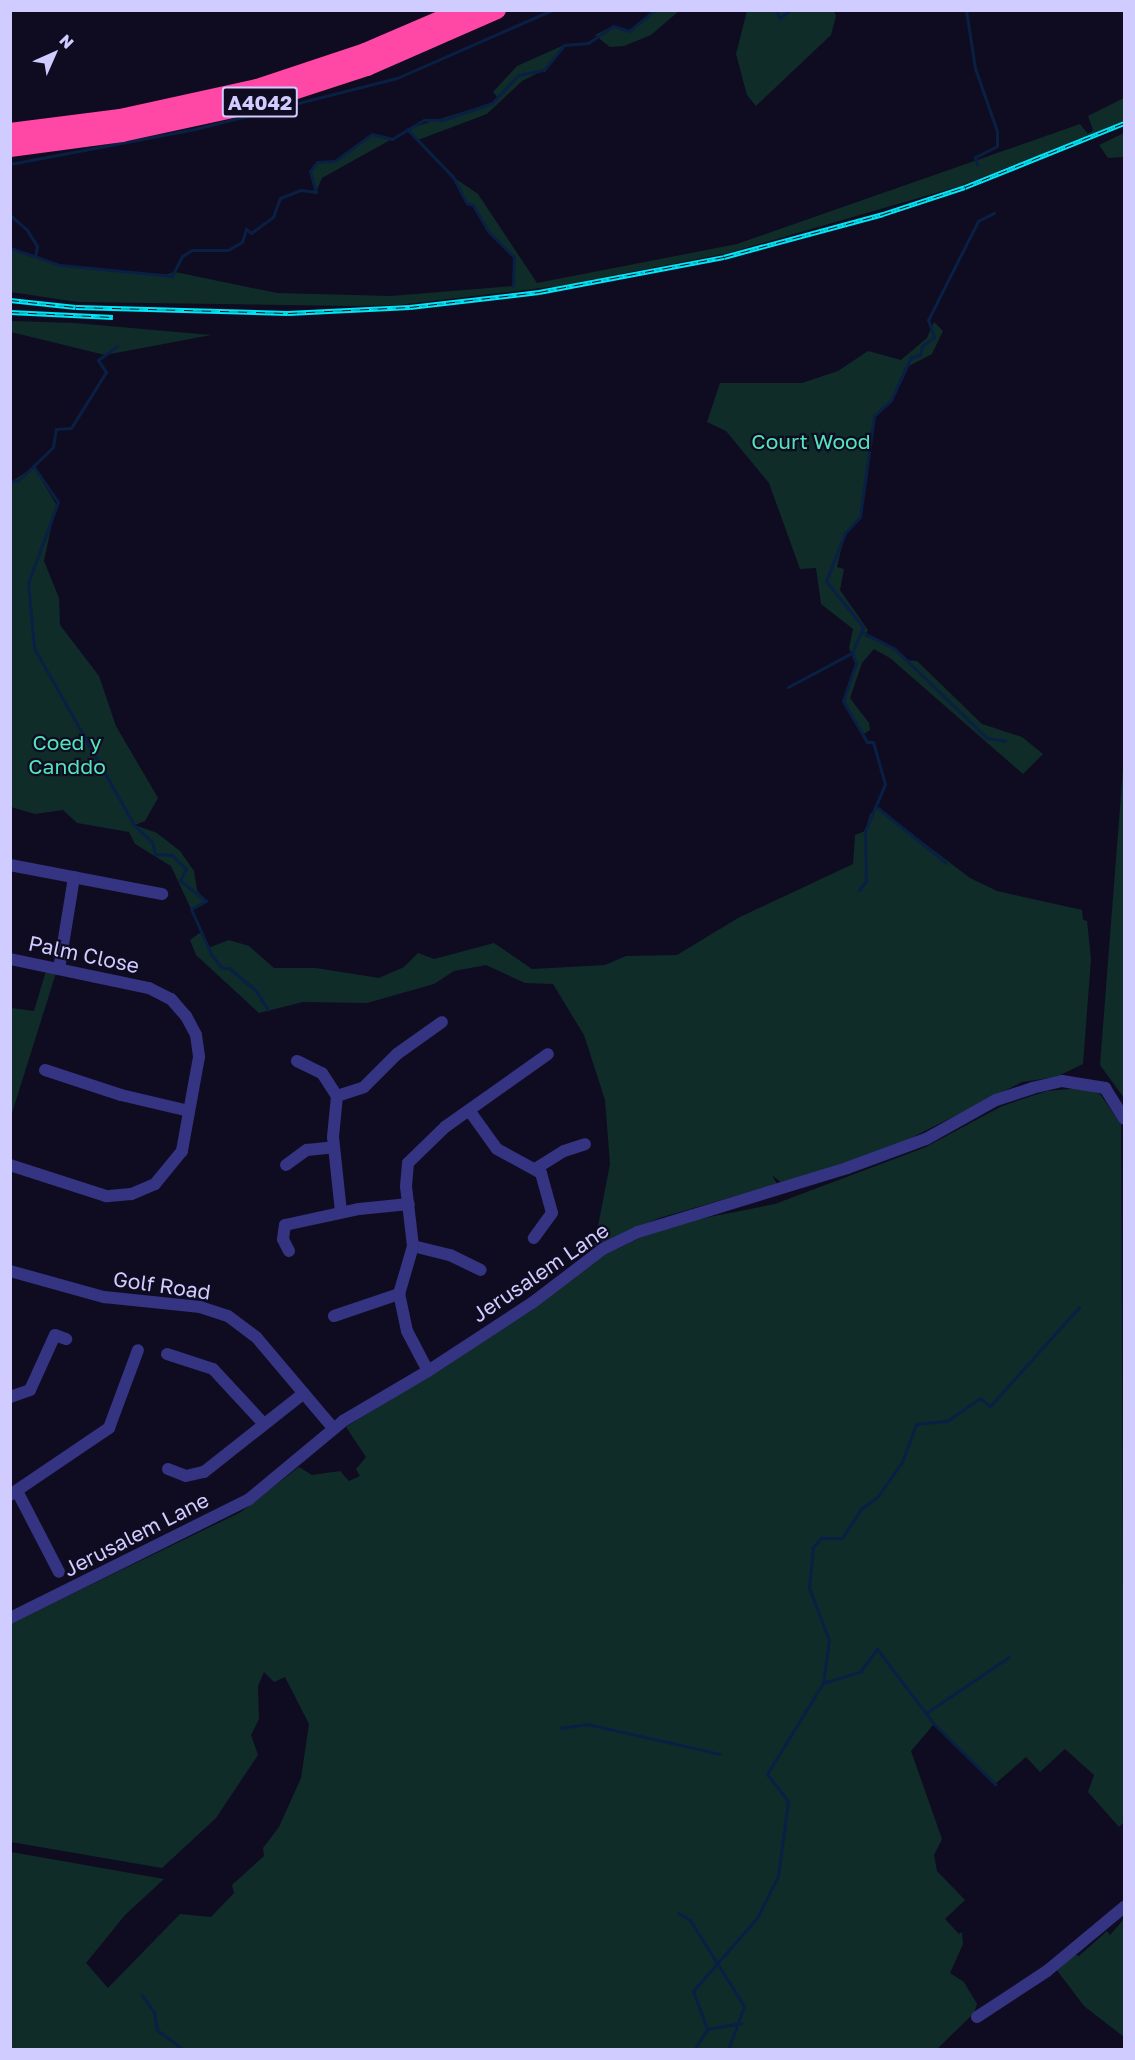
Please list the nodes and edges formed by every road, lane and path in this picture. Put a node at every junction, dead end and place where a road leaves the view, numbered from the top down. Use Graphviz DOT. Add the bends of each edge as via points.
graph roads {
  1 [pos="463,10"];
  2 [pos="497,10"];
  3 [pos="10,132"];
  4 [pos="10,148"];
  5 [pos="10,865"];
  6 [pos="74,877"];
  7 [pos="162,894"];
  8 [pos="10,959"];
  9 [pos="59,969"];
  10 [pos="442,1022"];
  11 [pos="548,1054"];
  12 [pos="297,1061"];
  13 [pos="45,1070"];
  14 [pos="337,1096"];
  15 [pos="189,1111"];
  16 [pos="471,1113"];
  17 [pos="1125,1118"];
  18 [pos="585,1144"];
  19 [pos="334,1147"];
  20 [pos="10,1165"];
  21 [pos="286,1165"];
  22 [pos="535,1169"];
  23 [pos="410,1204"];
  24 [pos="341,1212"];
  25 [pos="534,1238"];
  26 [pos="413,1246"];
  27 [pos="289,1251"];
  28 [pos="10,1270"];
  29 [pos="481,1270"];
  30 [pos="399,1294"];
  31 [pos="334,1316"];
  32 [pos="66,1339"];
  33 [pos="138,1350"];
  34 [pos="167,1354"];
  35 [pos="428,1371"];
  36 [pos="304,1394"];
  37 [pos="10,1396"];
  38 [pos="264,1424"];
  39 [pos="333,1428"];
  40 [pos="168,1469"];
  41 [pos="14,1493"];
  42 [pos="59,1572"];
  43 [pos="10,1618"];
  44 [pos="1125,1907"];
  45 [pos="977,2017"];
  1 -- 3 [label="highway, A4042" via="365,52 257,88 120,118"];
  2 -- 4 [label="highway, A4042" via="367,67 250,105 122,133"];
  5 -- 6 [label="street"];
  6 -- 7 [label="street"];
  6 -- 9 [label="street"];
  8 -- 9 [label="street, Palm Close"];
  9 -- 15 [label="street, Palm Close" via="149,988 171,999 196,1035 199,1057"];
  10 -- 14 [label="street" via="397,1054 364,1087"];
  11 -- 16 [label="street"];
  12 -- 14 [label="street" via="322,1073"];
  13 -- 15 [label="street" via="121,1095"];
  14 -- 19 [label="street"];
  15 -- 20 [label="street, Palm Close" via="182,1151 171,1169 155,1184 131,1194 106,1196"];
  16 -- 22 [label="street" via="497,1149"];
  16 -- 23 [label="street" via="445,1127 408,1163"];
  17 -- 35 [label="street, Jerusalem Lane" via="1105,1088 1075,1082 996,1100 926,1139 771,1195 638,1232 594,1255 532,1303"];
  18 -- 22 [label="street" via="564,1150"];
  19 -- 21 [label="street" via="307,1150"];
  19 -- 24 [label="street"];
  22 -- 25 [label="street" via="550,1193 552,1213"];
  23 -- 24 [label="street"];
  23 -- 26 [label="street"];
  24 -- 27 [label="street" via="285,1226 283,1239"];
  26 -- 29 [label="street" via="450,1255"];
  26 -- 30 [label="street"];
  28 -- 36 [label="street, Golf Road" via="104,1297 200,1307 228,1316 257,1338"];
  30 -- 31 [label="street"];
  30 -- 35 [label="street" via="407,1330"];
  32 -- 37 [label="street" via="55,1335 30,1390"];
  33 -- 41 [label="street" via="109,1428"];
  34 -- 38 [label="street" via="213,1369"];
  35 -- 39 [label="street, Jerusalem Lane"];
  36 -- 38 [label="street"];
  36 -- 39 [label="street, Golf Road"];
  38 -- 40 [label="street" via="204,1472 186,1476"];
  39 -- 43 [label="street, Jerusalem Lane" via="248,1500"];
  41 -- 42 [label="street"];
  44 -- 45 [label="street" via="1047,1971"];
}
